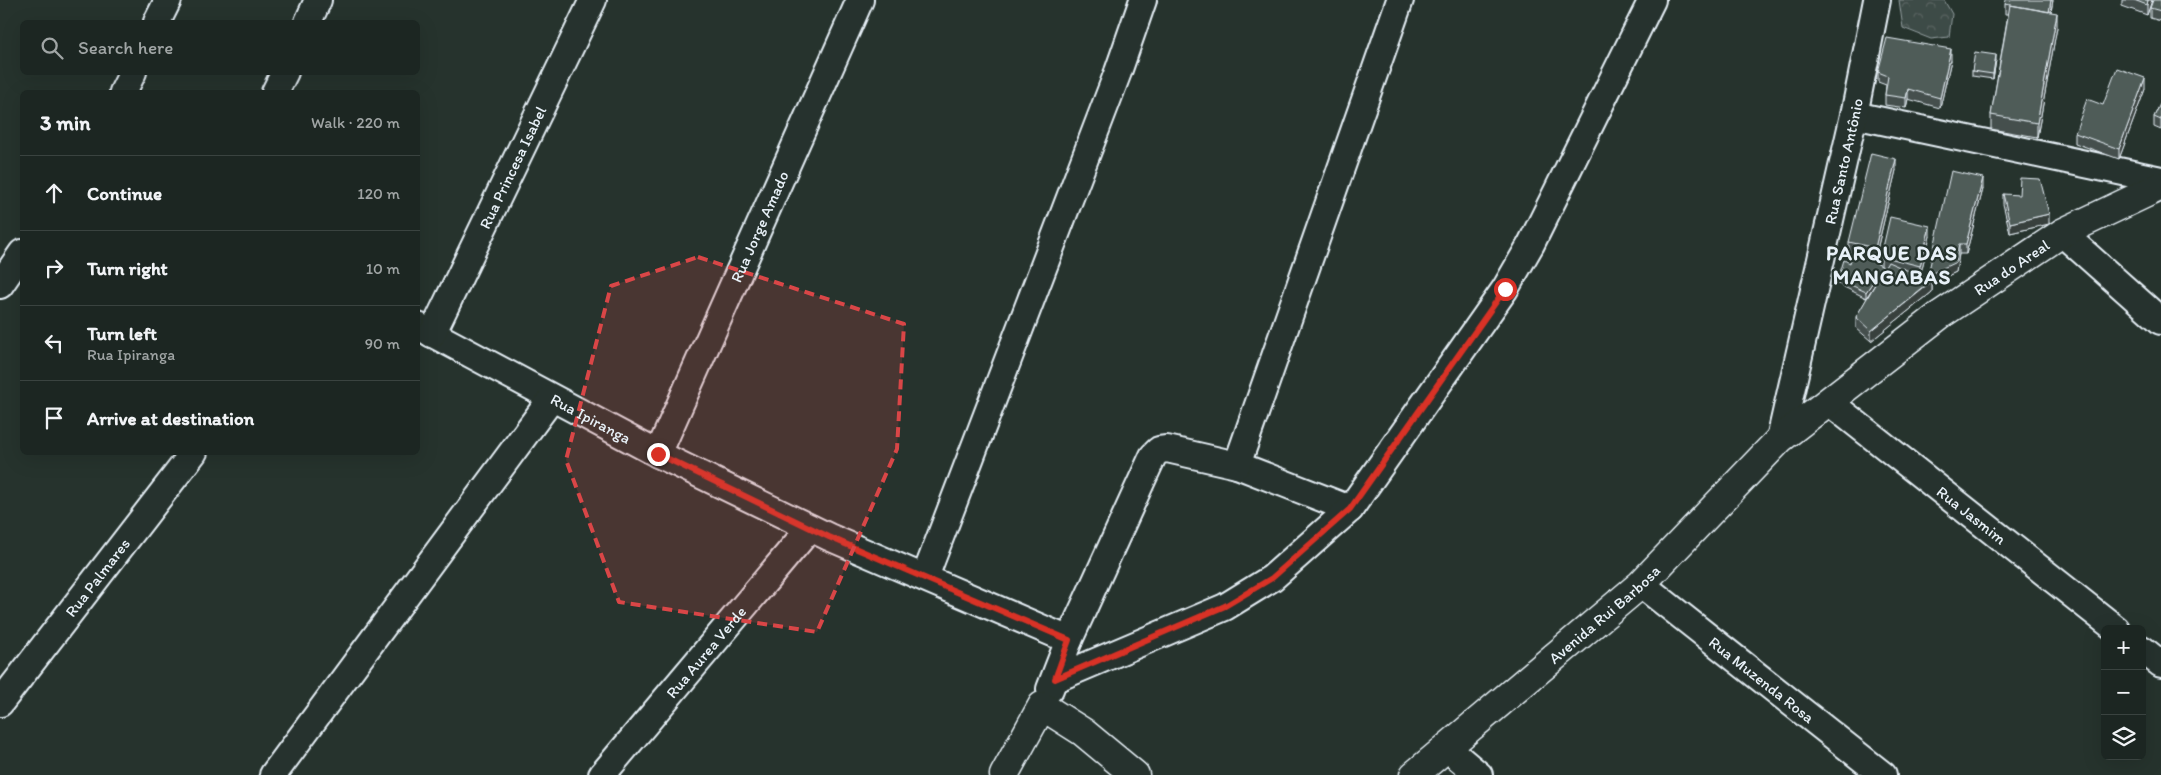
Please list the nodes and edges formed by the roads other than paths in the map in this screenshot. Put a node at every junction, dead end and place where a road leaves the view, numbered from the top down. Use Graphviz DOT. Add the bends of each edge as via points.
graph roads {
  1 [pos="168,0"];
  2 [pos="318,0"];
  3 [pos="593,0"];
  4 [pos="860,0"];
  5 [pos="1143,0"];
  6 [pos="1400,0"];
  7 [pos="1652,0"];
  8 [pos="1877,0"];
  9 [pos="158,20"];
  10 [pos="309,20"];
  11 [pos="131,75"];
  12 [pos="283,75"];
  13 [pos="124,90"];
  14 [pos="276,90"];
  15 [pos="1854,115"];
  16 [pos="2161,180"];
  17 [pos="2161,186"];
  18 [pos="2062,233"];
  19 [pos="20,257"];
  20 [pos="0,285"];
  21 [pos="2161,321"];
  22 [pos="425,330"];
  23 [pos="552,398"];
  24 [pos="1829,402"];
  25 [pos="1780,440"];
  26 [pos="658,454"];
  27 [pos="192,455"];
  28 [pos="1237,465"];
  29 [pos="1350,509"];
  30 [pos="810,528"];
  31 [pos="925,577"];
  32 [pos="1641,584"];
  33 [pos="2111,625"];
  34 [pos="1069,640"];
  35 [pos="2146,652"];
  36 [pos="2161,664"];
  37 [pos="1055,679"];
  38 [pos="0,703"];
  39 [pos="1042,706"];
  40 [pos="1447,748"];
  41 [pos="273,775"];
  42 [pos="602,775"];
  43 [pos="1004,775"];
  44 [pos="1135,775"];
  45 [pos="1414,775"];
  46 [pos="1479,775"];
  47 [pos="1883,775"];
  1 -- 9 [label="street"];
  2 -- 10 [label="street"];
  3 -- 22 [label="street, Rua Princesa Isabel"];
  4 -- 26 [label="street, Rua Jorge Amado"];
  5 -- 31 [label="street"];
  6 -- 28 [label="street"];
  7 -- 29 [label="street" via="1505,289"];
  8 -- 15 [label="street, Rua Santo Antônio"];
  11 -- 13 [label="street"];
  12 -- 14 [label="street"];
  15 -- 16 [label="street"];
  15 -- 25 [label="street, Rua Santo Antônio"];
  17 -- 18 [label="street, Rua do Areal"];
  18 -- 21 [label="street"];
  18 -- 24 [label="street, Rua do Areal" via="1946,311"];
  19 -- 20 [label="street"];
  22 -- 23 [label="street, Rua Ipiranga"];
  23 -- 26 [label="street, Rua Ipiranga"];
  23 -- 41 [label="street"];
  24 -- 25 [label="street, Rua do Areal"];
  24 -- 33 [label="street, Rua Jasmim"];
  25 -- 32 [label="street, Avenida Rui Barbosa"];
  26 -- 30 [label="street, Rua Ipiranga"];
  27 -- 38 [label="street, Rua Palmares"];
  28 -- 29 [label="street"];
  28 -- 34 [label="street" via="1168,449 1159,450 1153,456"];
  29 -- 37 [label="street" via="1272,578 1225,606"];
  30 -- 31 [label="street, Rua Ipiranga"];
  30 -- 42 [label="street, Rua Aurea Verde"];
  31 -- 34 [label="street, Rua Ipiranga"];
  32 -- 40 [label="street, Avenida Rui Barbosa"];
  32 -- 47 [label="street, Rua Muzenda Rosa"];
  34 -- 37 [label="street"];
  35 -- 36 [label="street"];
  37 -- 39 [label="street"];
  39 -- 43 [label="street"];
  39 -- 44 [label="street" via="1083,732"];
  40 -- 45 [label="street, Avenida Rui Barbosa"];
  40 -- 46 [label="street"];
}
